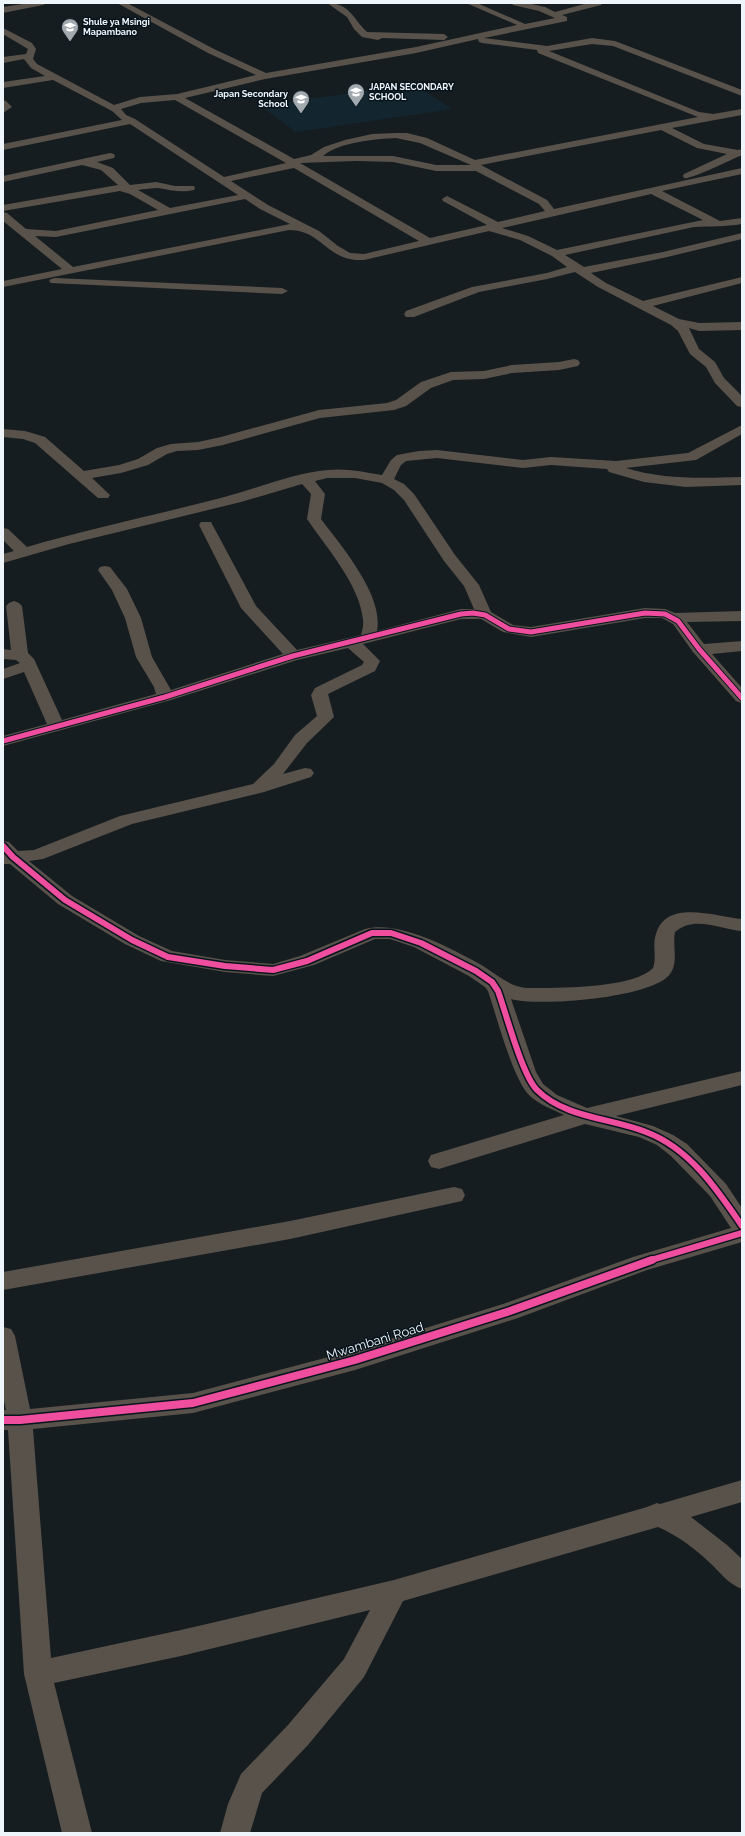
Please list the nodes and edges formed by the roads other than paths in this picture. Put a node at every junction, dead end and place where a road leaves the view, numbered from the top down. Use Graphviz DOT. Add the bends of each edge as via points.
graph roads {
  1 [pos="43,3"];
  2 [pos="121,3"];
  3 [pos="331,3"];
  4 [pos="497,3"];
  5 [pos="516,3"];
  6 [pos="598,3"];
  7 [pos="472,4"];
  8 [pos="138,7"];
  9 [pos="3,10"];
  10 [pos="554,14"];
  11 [pos="522,27"];
  12 [pos="4,33"];
  13 [pos="496,33"];
  14 [pos="365,35"];
  15 [pos="463,40"];
  16 [pos="534,48"];
  17 [pos="402,52"];
  18 [pos="29,56"];
  19 [pos="3,60"];
  20 [pos="265,76"];
  21 [pos="55,77"];
  22 [pos="3,85"];
  23 [pos="742,93"];
  24 [pos="177,97"];
  25 [pos="3,103"];
  26 [pos="115,109"];
  27 [pos="3,110"];
  28 [pos="742,112"];
  29 [pos="713,117"];
  30 [pos="132,121"];
  31 [pos="662,128"];
  32 [pos="3,146"];
  33 [pos="741,153"];
  34 [pos="110,156"];
  35 [pos="295,162"];
  36 [pos="83,163"];
  37 [pos="477,166"];
  38 [pos="742,171"];
  39 [pos="724,176"];
  40 [pos="3,179"];
  41 [pos="223,180"];
  42 [pos="736,182"];
  43 [pos="124,188"];
  44 [pos="190,188"];
  45 [pos="654,191"];
  46 [pos="247,196"];
  47 [pos="447,199"];
  48 [pos="593,203"];
  49 [pos="3,208"];
  50 [pos="169,212"];
  51 [pos="551,214"];
  52 [pos="3,215"];
  53 [pos="742,221"];
  54 [pos="717,223"];
  55 [pos="494,226"];
  56 [pos="300,227"];
  57 [pos="23,232"];
  58 [pos="742,235"];
  59 [pos="426,241"];
  60 [pos="556,254"];
  61 [pos="579,269"];
  62 [pos="70,270"];
  63 [pos="742,280"];
  64 [pos="6,283"];
  65 [pos="282,291"];
  66 [pos="643,306"];
  67 [pos="410,314"];
  68 [pos="675,322"];
  69 [pos="740,327"];
  70 [pos="574,363"];
  71 [pos="742,403"];
  72 [pos="742,429"];
  73 [pos="3,433"];
  74 [pos="597,465"];
  75 [pos="81,476"];
  76 [pos="305,479"];
  77 [pos="386,480"];
  78 [pos="742,481"];
  79 [pos="103,495"];
  80 [pos="206,525"];
  81 [pos="3,532"];
  82 [pos="23,552"];
  83 [pos="3,559"];
  84 [pos="105,570"];
  85 [pos="14,606"];
  86 [pos="485,615"];
  87 [pos="742,616"];
  88 [pos="672,618"];
  89 [pos="360,640"];
  90 [pos="742,646"];
  91 [pos="699,649"];
  92 [pos="3,654"];
  93 [pos="293,656"];
  94 [pos="24,660"];
  95 [pos="3,674"];
  96 [pos="164,697"];
  97 [pos="742,698"];
  98 [pos="56,725"];
  99 [pos="3,741"];
  100 [pos="305,773"];
  101 [pos="258,788"];
  102 [pos="6,854"];
  103 [pos="742,925"];
  104 [pos="492,982"];
  105 [pos="742,1078"];
  106 [pos="585,1116"];
  107 [pos="439,1161"];
  108 [pos="454,1195"];
  109 [pos="742,1226"];
  110 [pos="742,1233"];
  111 [pos="3,1281"];
  112 [pos="3,1336"];
  113 [pos="11,1420"];
  114 [pos="742,1491"];
  115 [pos="657,1514"];
  116 [pos="742,1577"];
  117 [pos="394,1592"];
  118 [pos="38,1674"];
  119 [pos="77,1833"];
  120 [pos="235,1833"];
  1 -- 9 [label="street"];
  2 -- 8 [label="street"];
  3 -- 14 [label="street" via="351,16"];
  4 -- 7 [label="street"];
  5 -- 10 [label="street"];
  6 -- 10 [label="street"];
  7 -- 11 [label="street" via="521,24"];
  8 -- 20 [label="street" via="212,52"];
  10 -- 11 [label="street" via="564,19"];
  11 -- 13 [label="street"];
  12 -- 18 [label="street" via="29,45 32,49"];
  13 -- 15 [label="street"];
  13 -- 16 [label="street"];
  14 -- 15 [label="street" via="423,35"];
  14 -- 17 [label="street" via="386,39"];
  15 -- 16 [label="street" via="482,40"];
  15 -- 17 [label="street"];
  16 -- 23 [label="street" via="547,49 592,41 616,44"];
  16 -- 29 [label="street" via="697,114"];
  17 -- 20 [label="street"];
  18 -- 19 [label="street"];
  18 -- 21 [label="street" via="28,59 34,66"];
  20 -- 24 [label="street"];
  21 -- 22 [label="street"];
  21 -- 26 [label="street"];
  24 -- 26 [label="street" via="140,100"];
  24 -- 35 [label="street"];
  25 -- 27 [label="street" via="7,107"];
  26 -- 30 [label="street"];
  28 -- 29 [label="street"];
  29 -- 31 [label="street"];
  30 -- 32 [label="street"];
  30 -- 41 [label="street"];
  31 -- 33 [label="street" via="701,146"];
  31 -- 37 [label="street"];
  33 -- 48 [label="street" via="686,177 610,195"];
  34 -- 36 [label="street"];
  35 -- 37 [label="street" via="356,158 393,159 436,168"];
  35 -- 37 [label="street" via="313,157 340,144 403,134 424,140"];
  35 -- 41 [label="street"];
  35 -- 59 [label="street"];
  36 -- 40 [label="street"];
  36 -- 43 [label="street" via="108,168"];
  37 -- 51 [label="street" via="543,202"];
  38 -- 39 [label="street"];
  39 -- 42 [label="street"];
  39 -- 45 [label="street"];
  41 -- 46 [label="street"];
  43 -- 44 [label="street" via="156,185 175,189"];
  43 -- 49 [label="street"];
  43 -- 50 [label="street"];
  45 -- 48 [label="street"];
  45 -- 54 [label="street"];
  46 -- 50 [label="street"];
  46 -- 56 [label="street"];
  47 -- 55 [label="street"];
  48 -- 51 [label="street"];
  50 -- 57 [label="street" via="56,234"];
  51 -- 55 [label="street"];
  52 -- 57 [label="street"];
  53 -- 54 [label="street"];
  54 -- 58 [label="street"];
  54 -- 60 [label="street" via="694,224"];
  55 -- 59 [label="street"];
  55 -- 60 [label="street"];
  56 -- 59 [label="street" via="309,230 338,252 356,258"];
  56 -- 62 [label="street" via="289,227"];
  57 -- 62 [label="street"];
  58 -- 61 [label="street" via="663,256"];
  60 -- 61 [label="street"];
  61 -- 66 [label="street" via="602,285"];
  61 -- 67 [label="street" via="476,289"];
  62 -- 64 [label="street"];
  63 -- 66 [label="street"];
  64 -- 65 [label="street" via="92,282"];
  66 -- 68 [label="street"];
  68 -- 69 [label="street" via="699,327"];
  68 -- 71 [label="street" via="683,329 694,351 711,365 719,380"];
  70 -- 75 [label="street" via="480,375 451,376 426,385 401,403 388,407 319,414 223,441 176,447 121,469"];
  72 -- 74 [label="street" via="691,457"];
  73 -- 75 [label="street" via="25,435 40,440"];
  74 -- 77 [label="street" via="551,461 523,464 436,454 419,455 402,458"];
  74 -- 78 [label="street" via="644,478 686,483"];
  75 -- 79 [label="street"];
  76 -- 77 [label="street" via="327,474 356,474"];
  76 -- 82 [label="street" via="228,501"];
  76 -- 89 [label="street" via="319,494 314,519 353,575 366,606 371,622"];
  77 -- 86 [label="street" via="399,487 409,497 470,585"];
  80 -- 93 [label="street" via="249,608"];
  81 -- 82 [label="street"];
  82 -- 83 [label="street"];
  84 -- 96 [label="street" via="119,589 134,618 144,657 162,687"];
  85 -- 94 [label="street"];
  86 -- 88 [label="street" via="509,629 531,632 645,613 664,614"];
  86 -- 89 [label="street" via="461,614"];
  87 -- 88 [label="street"];
  88 -- 91 [label="street" via="678,621"];
  89 -- 93 [label="street"];
  89 -- 101 [label="street" via="372,661 369,668 321,691 319,695 326,717 301,738 280,768"];
  90 -- 91 [label="street"];
  91 -- 97 [label="street"];
  92 -- 94 [label="street"];
  93 -- 96 [label="street"];
  94 -- 95 [label="street"];
  94 -- 98 [label="street"];
  96 -- 98 [label="street"];
  98 -- 99 [label="street"];
  100 -- 101 [label="street"];
  101 -- 102 [label="street" via="126,820 37,854"];
  102 -- 104 [label="street" via="65,900 132,940 168,957 273,970 307,961 372,933 391,933 428,947"];
  103 -- 104 [label="street" via="731,925 697,916 680,920 668,927 665,934 664,967 659,975 618,989 526,995 516,994"];
  104 -- 106 [label="street" via="498,992 526,1072 536,1089 550,1100"];
  105 -- 106 [label="street"];
  106 -- 107 [label="street"];
  106 -- 109 [label="street" via="645,1131 665,1140 679,1150 718,1190"];
  108 -- 111 [label="street" via="290,1230"];
  110 -- 113 [label="street, Mwambani Road" via="641,1263 510,1311 355,1360 194,1403"];
  112 -- 113 [label="street"];
  113 -- 118 [label="street"];
  114 -- 115 [label="street"];
  115 -- 116 [label="street" via="682,1525"];
  115 -- 117 [label="street"];
  117 -- 118 [label="street"];
  117 -- 120 [label="street" via="354,1668 298,1735 251,1784 242,1804"];
  118 -- 119 [label="street"];
}
